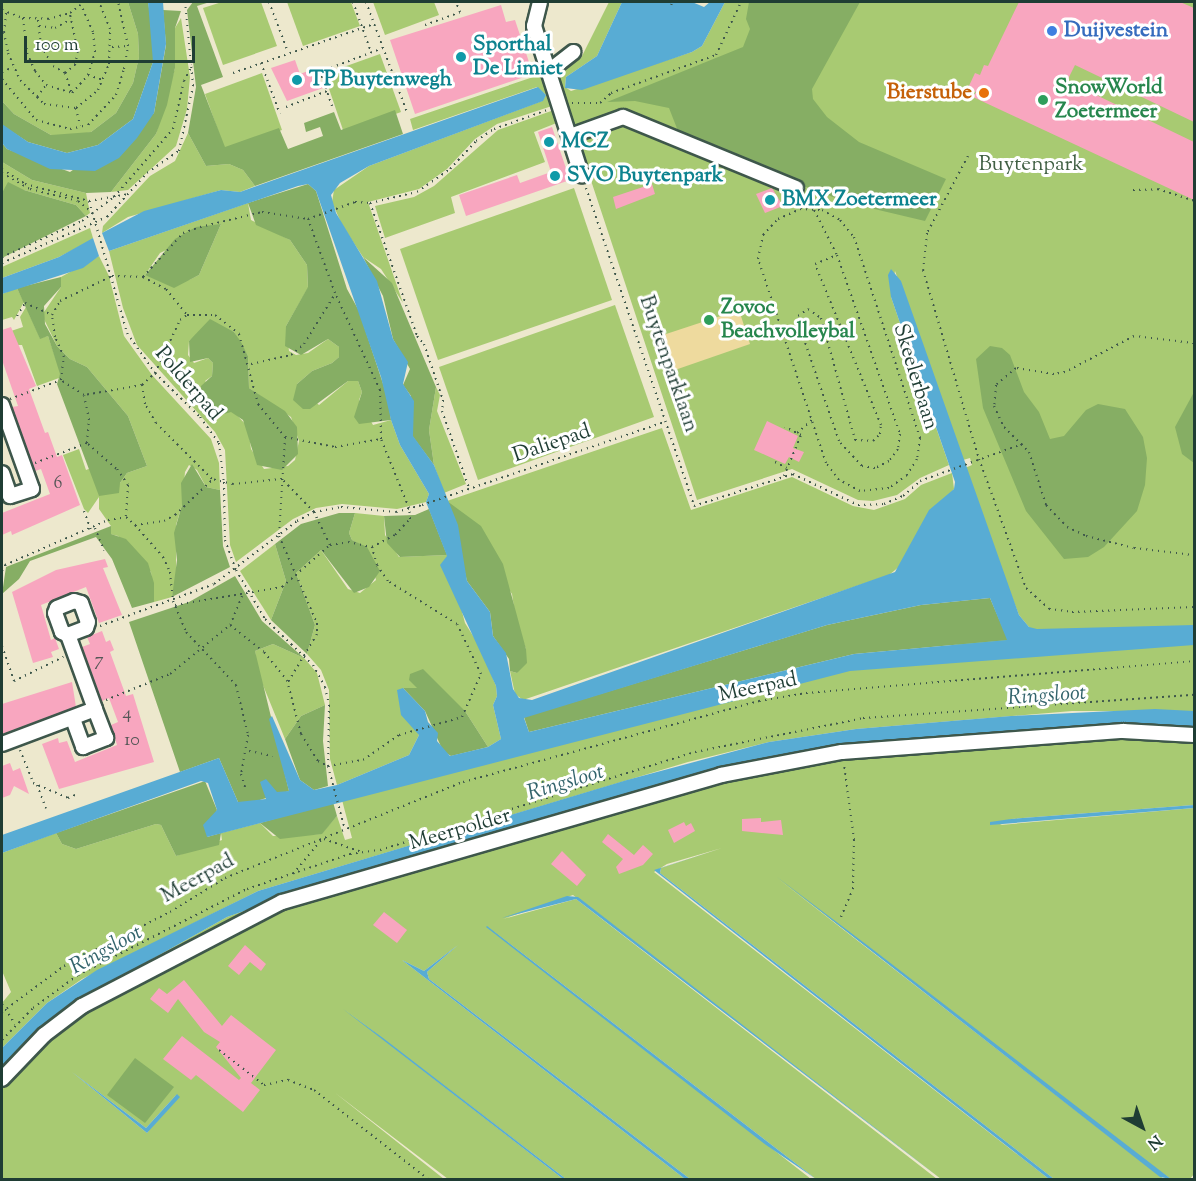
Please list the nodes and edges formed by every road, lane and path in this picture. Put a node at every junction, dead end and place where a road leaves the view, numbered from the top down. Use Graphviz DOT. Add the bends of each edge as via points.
graph roads {
  1 [pos="84,2"];
  2 [pos="99,2"];
  3 [pos="118,2"];
  4 [pos="187,2"];
  5 [pos="269,2"];
  6 [pos="353,2"];
  7 [pos="366,2"];
  8 [pos="456,2"];
  9 [pos="540,2"];
  10 [pos="741,2"];
  11 [pos="81,5"];
  12 [pos="2,10"];
  13 [pos="6,13"];
  14 [pos="70,13"];
  15 [pos="23,18"];
  16 [pos="71,19"];
  17 [pos="38,20"];
  18 [pos="374,24"];
  19 [pos="425,25"];
  20 [pos="39,26"];
  21 [pos="362,28"];
  22 [pos="128,46"];
  23 [pos="112,47"];
  24 [pos="383,48"];
  25 [pos="370,52"];
  26 [pos="573,52"];
  27 [pos="288,54"];
  28 [pos="261,63"];
  29 [pos="192,65"];
  30 [pos="13,67"];
  31 [pos="549,71"];
  32 [pos="2,72"];
  33 [pos="233,73"];
  34 [pos="65,74"];
  35 [pos="88,75"];
  36 [pos="2,79"];
  37 [pos="103,80"];
  38 [pos="46,85"];
  39 [pos="327,91"];
  40 [pos="72,93"];
  41 [pos="36,98"];
  42 [pos="332,106"];
  43 [pos="560,106"];
  44 [pos="286,107"];
  45 [pos="76,108"];
  46 [pos="407,111"];
  47 [pos="280,114"];
  48 [pos="80,126"];
  49 [pos="570,136"];
  50 [pos="968,156"];
  51 [pos="2,169"];
  52 [pos="2,174"];
  53 [pos="582,176"];
  54 [pos="796,188"];
  55 [pos="1133,190"];
  56 [pos="129,194"];
  57 [pos="114,197"];
  58 [pos="89,201"];
  59 [pos="1194,201"];
  60 [pos="370,203"];
  61 [pos="814,209"];
  62 [pos="95,214"];
  63 [pos="308,219"];
  64 [pos="96,222"];
  65 [pos="837,255"];
  66 [pos="2,257"];
  67 [pos="2,263"];
  68 [pos="112,276"];
  69 [pos="143,277"];
  70 [pos="335,293"];
  71 [pos="52,315"];
  72 [pos="187,315"];
  73 [pos="17,316"];
  74 [pos="1194,343"];
  75 [pos="251,364"];
  76 [pos="155,373"];
  77 [pos="61,380"];
  78 [pos="142,386"];
  79 [pos="84,395"];
  80 [pos="2,404"];
  81 [pos="812,420"];
  82 [pos="665,422"];
  83 [pos="784,427"];
  84 [pos="6,433"];
  85 [pos="797,433"];
  86 [pos="285,437"];
  87 [pos="381,439"];
  88 [pos="87,443"];
  89 [pos="1022,444"];
  90 [pos="979,459"];
  91 [pos="775,462"];
  92 [pos="24,468"];
  93 [pos="787,468"];
  94 [pos="2,473"];
  95 [pos="783,476"];
  96 [pos="212,479"];
  97 [pos="282,479"];
  98 [pos="224,482"];
  99 [pos="469,489"];
  100 [pos="409,508"];
  101 [pos="84,511"];
  102 [pos="314,512"];
  103 [pos="126,517"];
  104 [pos="135,525"];
  105 [pos="95,528"];
  106 [pos="91,530"];
  107 [pos="279,536"];
  108 [pos="330,545"];
  109 [pos="372,547"];
  110 [pos="104,550"];
  111 [pos="1194,555"];
  112 [pos="236,570"];
  113 [pos="2,571"];
  114 [pos="297,575"];
  115 [pos="248,594"];
  116 [pos="242,596"];
  117 [pos="173,601"];
  118 [pos="175,605"];
  119 [pos="1194,607"];
  120 [pos="230,625"];
  121 [pos="86,628"];
  122 [pos="68,635"];
  123 [pos="2,646"];
  124 [pos="201,651"];
  125 [pos="74,653"];
  126 [pos="304,656"];
  127 [pos="1194,661"];
  128 [pos="288,682"];
  129 [pos="95,707"];
  130 [pos="73,719"];
  131 [pos="1194,735"];
  132 [pos="15,739"];
  133 [pos="2,744"];
  134 [pos="248,751"];
  135 [pos="842,752"];
  136 [pos="272,756"];
  137 [pos="328,766"];
  138 [pos="38,785"];
  139 [pos="244,787"];
  140 [pos="75,795"];
  141 [pos="46,808"];
  142 [pos="345,830"];
  143 [pos="322,838"];
  144 [pos="293,874"];
  145 [pos="841,917"];
  146 [pos="2,1004"];
  147 [pos="3,1011"];
  148 [pos="15,1025"];
  149 [pos="2,1040"];
  150 [pos="219,1050"];
  151 [pos="2,1079"];
  152 [pos="429,1179"];
  1 -- 11 [label="path"];
  2 -- 23 [label="path" via="110,29"];
  3 -- 22 [label="path"];
  4 -- 29 [label="path" via="184,7"];
  5 -- 27 [label="path"];
  6 -- 21 [label="path"];
  7 -- 18 [label="path"];
  8 -- 19 [label="path" via="460,12"];
  9 -- 31 [label="street" via="534,26"];
  10 -- 43 [label="path" via="716,55 611,93 600,103"];
  11 -- 14 [label="path"];
  11 -- 35 [label="path" via="93,32 94,52"];
  12 -- 13 [label="path"];
  13 -- 15 [label="path"];
  13 -- 30 [label="path" via="4,32"];
  14 -- 16 [label="path"];
  14 -- 17 [label="path"];
  15 -- 17 [label="path"];
  15 -- 38 [label="path" via="27,53"];
  16 -- 20 [label="path" via="55,28"];
  16 -- 34 [label="path" via="78,52 75,66"];
  17 -- 20 [label="path"];
  18 -- 21 [label="path"];
  18 -- 24 [label="path"];
  20 -- 34 [label="path" via="45,52 53,66"];
  21 -- 25 [label="path"];
  21 -- 27 [label="path"];
  22 -- 23 [label="path"];
  22 -- 48 [label="path" via="116,95 103,113"];
  23 -- 37 [label="path"];
  24 -- 25 [label="path"];
  24 -- 46 [label="path"];
  25 -- 39 [label="path" via="320,72"];
  26 -- 31 [label="street"];
  27 -- 28 [label="path"];
  28 -- 33 [label="path"];
  28 -- 47 [label="path"];
  29 -- 56 [label="path" via="189,115 179,151 147,173"];
  29 -- 57 [label="path" via="172,129"];
  30 -- 32 [label="path"];
  30 -- 41 [label="path"];
  31 -- 43 [label="street"];
  34 -- 40 [label="path"];
  35 -- 37 [label="path"];
  35 -- 40 [label="path"];
  36 -- 48 [label="path" via="36,120 52,127"];
  37 -- 45 [label="path" via="88,102"];
  38 -- 40 [label="path"];
  38 -- 41 [label="path"];
  39 -- 42 [label="path"];
  39 -- 44 [label="path"];
  41 -- 45 [label="path" via="59,109"];
  43 -- 49 [label="street"];
  43 -- 60 [label="path" via="494,129 426,188"];
  45 -- 48 [label="path"];
  49 -- 53 [label="street"];
  49 -- 54 [label="street" via="623,117"];
  50 -- 90 [label="path" via="930,226 922,257 928,292"];
  51 -- 58 [label="path" via="10,178"];
  52 -- 62 [label="path" via="30,189 78,201"];
  53 -- 82 [label="path, Buytenparklaan"];
  54 -- 61 [label="path" via="804,192"];
  55 -- 59 [label="path" via="1158,189"];
  56 -- 57 [label="path"];
  56 -- 64 [label="path" via="107,217"];
  57 -- 58 [label="path"];
  57 -- 62 [label="path"];
  58 -- 62 [label="path, Polderpad"];
  60 -- 63 [label="path" via="355,202"];
  60 -- 99 [label="path" via="417,336 424,344"];
  61 -- 65 [label="path"];
  61 -- 81 [label="path" via="800,209 778,219 763,235 758,260"];
  61 -- 81 [label="path, Skeelerbaan" via="840,220 854,237 920,438 917,459 907,475 889,488 860,490 839,480 826,463"];
  62 -- 64 [label="path, Polderpad"];
  62 -- 66 [label="path"];
  63 -- 69 [label="path" via="262,212 200,226 183,233"];
  63 -- 70 [label="path"];
  64 -- 67 [label="path"];
  64 -- 68 [label="path, Polderpad"];
  65 -- 65 [label="path" via="815,264 882,425 873,441 855,441 820,318 808,309 798,316 798,322 839,441 862,466 875,468 889,461 898,449 900,434"];
  68 -- 69 [label="path"];
  68 -- 71 [label="path" via="60,301"];
  68 -- 76 [label="path, Polderpad" via="127,333"];
  69 -- 72 [label="path" via="166,289"];
  70 -- 75 [label="path" via="304,344 291,355"];
  70 -- 87 [label="path" via="380,390"];
  71 -- 73 [label="path" via="26,303"];
  71 -- 77 [label="path" via="55,337 64,357"];
  72 -- 75 [label="path" via="215,315 232,326"];
  72 -- 76 [label="path" via="175,325"];
  74 -- 89 [label="path" via="1134,336 1065,372 1054,374 1021,367 1009,370 996,385 994,406 1004,427"];
  75 -- 86 [label="path" via="258,404"];
  76 -- 78 [label="path"];
  76 -- 98 [label="path, Polderpad" via="200,417 219,443"];
  77 -- 79 [label="path"];
  77 -- 80 [label="path"];
  78 -- 79 [label="path" via="109,388"];
  78 -- 96 [label="path" via="145,404 156,423"];
  79 -- 88 [label="path" via="89,420"];
  80 -- 84 [label="street"];
  81 -- 85 [label="path"];
  82 -- 95 [label="path, Buytenparklaan" via="694,506"];
  82 -- 99 [label="path, Daliepad"];
  83 -- 85 [label="path"];
  84 -- 92 [label="street"];
  85 -- 93 [label="path" via="801,435"];
  86 -- 87 [label="path" via="335,447"];
  86 -- 97 [label="path"];
  87 -- 100 [label="path"];
  88 -- 92 [label="path"];
  88 -- 103 [label="path" via="117,469 128,485"];
  89 -- 90 [label="path"];
  89 -- 111 [label="path" via="1035,462 1046,505 1067,527 1124,546"];
  90 -- 95 [label="path" via="920,482 893,501 872,506 858,505 793,474"];
  90 -- 119 [label="path" via="1026,588 1036,601 1049,609 1072,612"];
  91 -- 93 [label="path"];
  92 -- 94 [label="street" via="32,489 10,496"];
  93 -- 95 [label="path"];
  96 -- 98 [label="path"];
  96 -- 104 [label="path" via="176,515 164,522"];
  97 -- 98 [label="path"];
  97 -- 102 [label="path"];
  97 -- 107 [label="path"];
  98 -- 112 [label="path, Polderpad" via="225,540"];
  99 -- 100 [label="path, Daliepad"];
  100 -- 102 [label="path, Daliepad" via="396,512 341,507"];
  100 -- 109 [label="path" via="410,519 395,535"];
  101 -- 106 [label="path"];
  102 -- 107 [label="path"];
  102 -- 108 [label="path"];
  103 -- 104 [label="path"];
  103 -- 105 [label="path"];
  104 -- 117 [label="path" via="163,557"];
  105 -- 106 [label="path"];
  105 -- 110 [label="path"];
  106 -- 113 [label="path" via="5,565"];
  107 -- 112 [label="path"];
  107 -- 114 [label="path"];
  108 -- 109 [label="path" via="348,542"];
  108 -- 114 [label="path"];
  109 -- 137 [label="path" via="377,565 388,581 457,624 481,674 462,717 399,735 363,760"];
  112 -- 115 [label="path, Polderpad"];
  112 -- 117 [label="path"];
  114 -- 115 [label="path" via="282,587"];
  114 -- 126 [label="path" via="317,623 317,634"];
  115 -- 116 [label="path"];
  115 -- 126 [label="path, Polderpad" via="265,619"];
  116 -- 118 [label="path"];
  116 -- 120 [label="path"];
  117 -- 118 [label="path"];
  117 -- 121 [label="path"];
  118 -- 124 [label="path" via="186,632"];
  120 -- 124 [label="path"];
  120 -- 128 [label="path" via="264,652"];
  121 -- 122 [label="street"];
  121 -- 122 [label="street" via="88,622 81,603 65,605 55,614 62,632"];
  122 -- 125 [label="street"];
  123 -- 125 [label="path" via="14,681"];
  124 -- 129 [label="path" via="170,674"];
  124 -- 134 [label="path" via="236,685 246,713"];
  125 -- 129 [label="street"];
  126 -- 128 [label="path"];
  126 -- 137 [label="path, Polderpad" via="318,672 327,696"];
  127 -- 142 [label="path, Meerpad" via="856,687 759,701 463,782"];
  128 -- 137 [label="path" via="301,734 318,761"];
  129 -- 130 [label="street"];
  129 -- 130 [label="street" via="106,738 83,747"];
  130 -- 132 [label="street"];
  131 -- 135 [label="street, Meerpolder" via="1123,731"];
  132 -- 133 [label="street"];
  132 -- 138 [label="path" via="33,783"];
  134 -- 136 [label="path"];
  134 -- 139 [label="path" via="241,774"];
  135 -- 145 [label="path" via="854,840 853,889"];
  135 -- 151 [label="street, Meerpolder" via="721,775 282,902 82,1006 44,1035"];
  137 -- 142 [label="path, Polderpad"];
  138 -- 140 [label="path" via="68,798"];
  138 -- 141 [label="path"];
  142 -- 143 [label="path, Meerpad"];
  143 -- 144 [label="path"];
  143 -- 144 [label="path" via="363,853"];
  143 -- 147 [label="path, Meerpad" via="225,878 170,912 100,945"];
  144 -- 148 [label="path" via="247,890 78,975"];
  146 -- 147 [label="path"];
  147 -- 148 [label="path"];
  148 -- 149 [label="path"];
  150 -- 152 [label="path" via="264,1085 288,1080 314,1090"];
}
